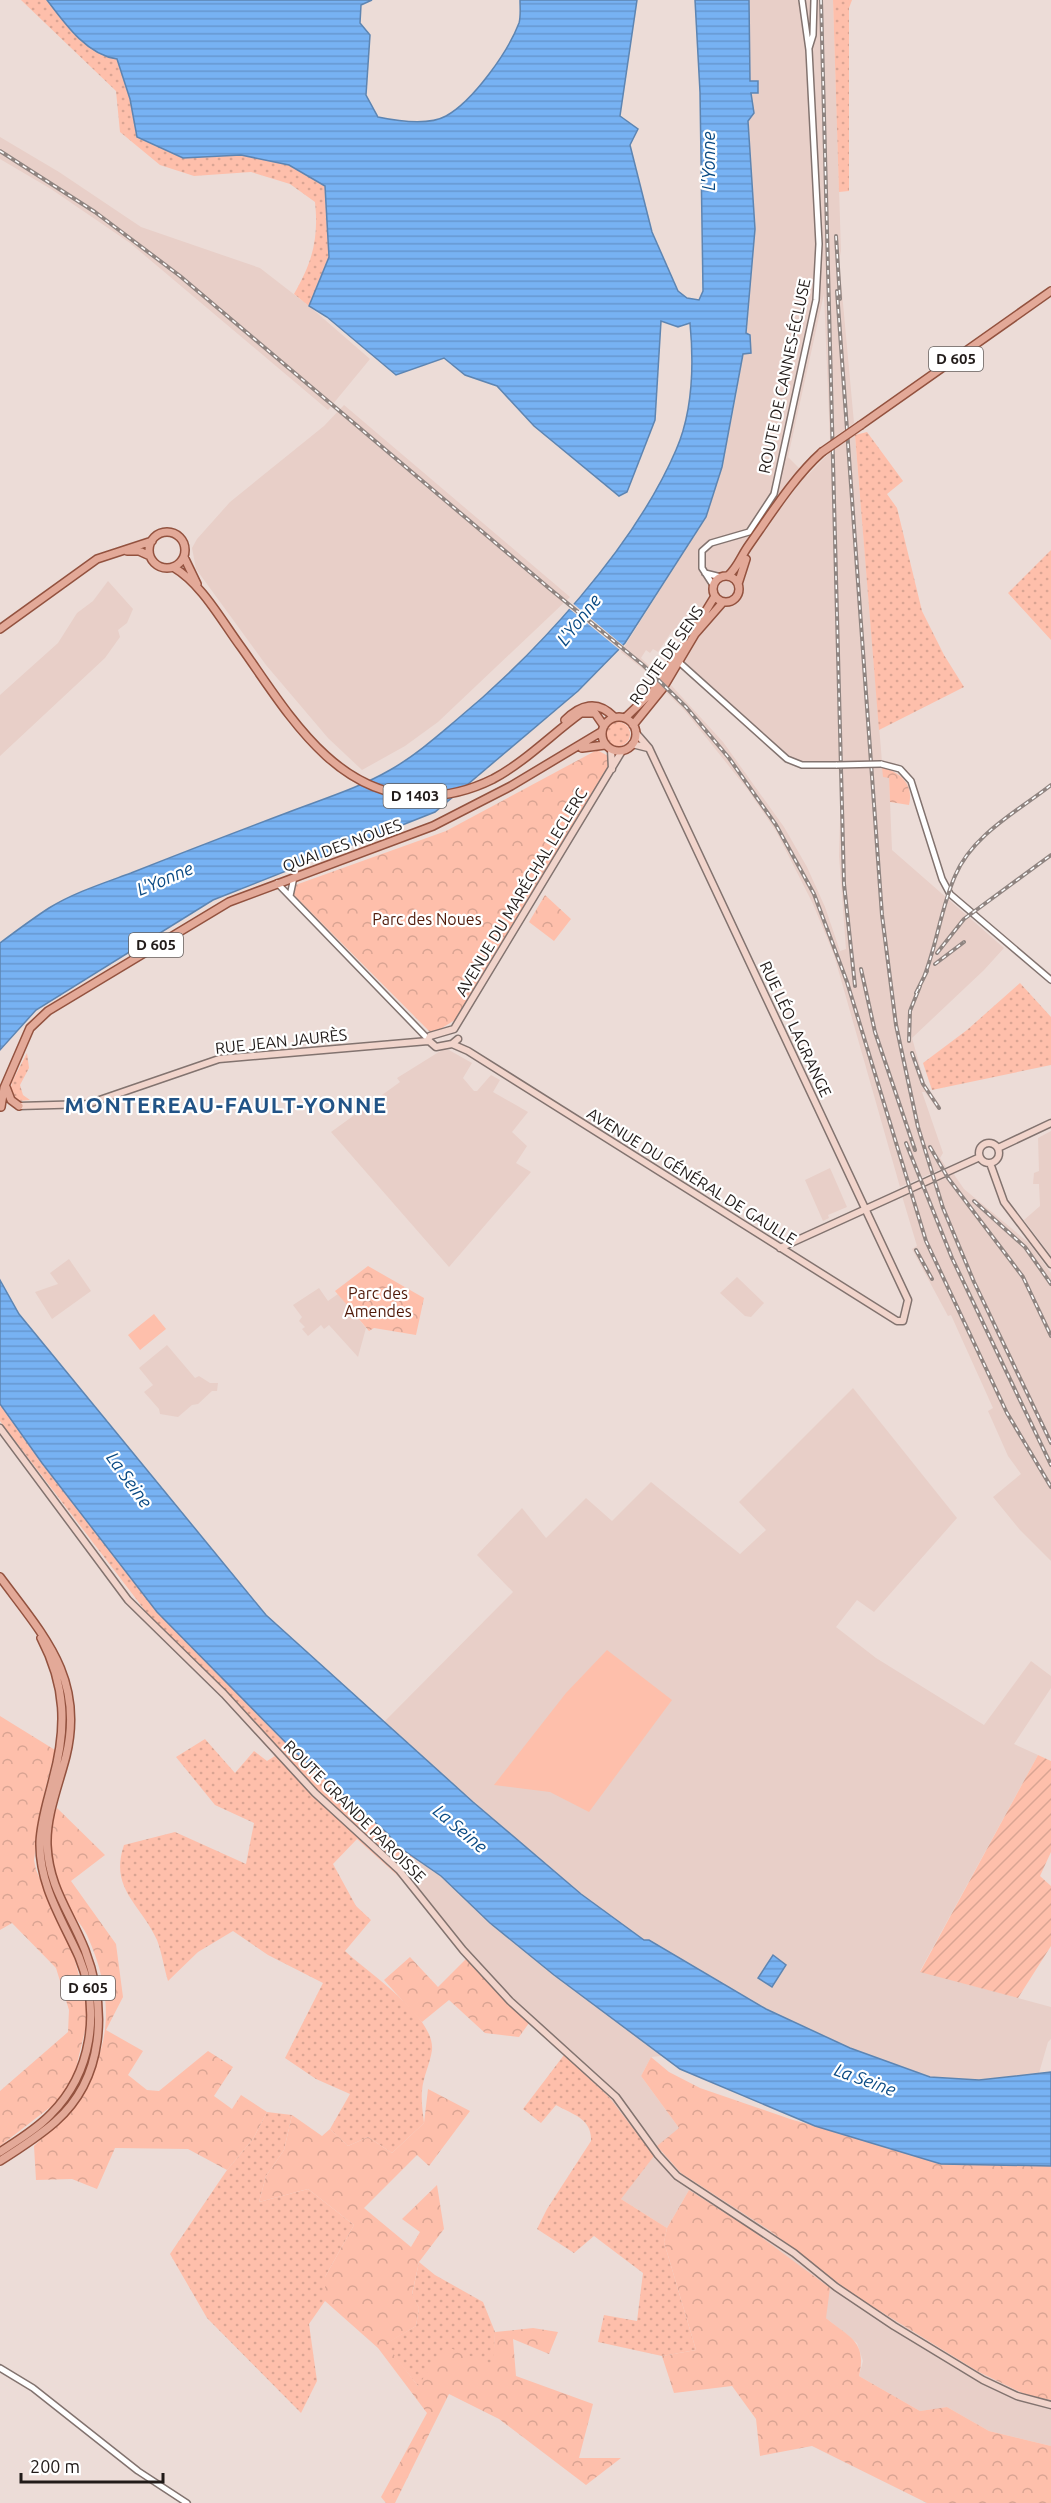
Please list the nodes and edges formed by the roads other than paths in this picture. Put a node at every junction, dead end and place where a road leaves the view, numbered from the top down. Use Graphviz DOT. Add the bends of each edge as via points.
graph roads {
  1 [pos="802,0"];
  2 [pos="814,0"];
  3 [pos="809,50"];
  4 [pos="1051,291"];
  5 [pos="755,538"];
  6 [pos="152,540"];
  7 [pos="115,552"];
  8 [pos="150,556"];
  9 [pos="184,557"];
  10 [pos="174,567"];
  11 [pos="705,573"];
  12 [pos="724,577"];
  13 [pos="738,584"];
  14 [pos="713,585"];
  15 [pos="714,596"];
  16 [pos="204,597"];
  17 [pos="723,602"];
  18 [pos="0,629"];
  19 [pos="679,662"];
  20 [pos="614,717"];
  21 [pos="625,718"];
  22 [pos="603,729"];
  23 [pos="635,729"];
  24 [pos="554,733"];
  25 [pos="632,744"];
  26 [pos="608,747"];
  27 [pos="649,748"];
  28 [pos="576,749"];
  29 [pos="622,751"];
  30 [pos="612,770"];
  31 [pos="294,877"];
  32 [pos="277,883"];
  33 [pos="290,896"];
  34 [pos="1051,980"];
  35 [pos="454,1029"];
  36 [pos="428,1040"];
  37 [pos="455,1041"];
  38 [pos="6,1085"];
  39 [pos="18,1106"];
  40 [pos="0,1107"];
  41 [pos="1051,1123"];
  42 [pos="998,1148"];
  43 [pos="980,1157"];
  44 [pos="990,1163"];
  45 [pos="866,1209"];
  46 [pos="780,1248"];
  47 [pos="1051,1264"];
  48 [pos="902,1322"];
  49 [pos="0,1428"];
  50 [pos="0,1578"];
  51 [pos="30,1617"];
  52 [pos="0,2152"];
  53 [pos="0,2161"];
  54 [pos="0,2368"];
  55 [pos="1051,2405"];
  56 [pos="186,2503"];
  1 -- 3 [label="street, ROUTE DE CANNES-ÉCLUSE"];
  2 -- 3 [label="street"];
  3 -- 11 [label="street, ROUTE DE CANNES-ÉCLUSE" via="819,244 816,300 774,494 749,532 706,546 700,562"];
  4 -- 5 [label="main road, D 605, bridge" via="822,452 797,479"];
  5 -- 12 [label="main road, D 605"];
  5 -- 13 [label="main road, D 605"];
  6 -- 7 [label="main road"];
  6 -- 8 [label="main road"];
  6 -- 9 [label="main road" via="163,532 178,535 185,547"];
  7 -- 8 [label="main road" via="139,551"];
  7 -- 18 [label="main road" via="98,559"];
  8 -- 10 [label="main road" via="160,567"];
  9 -- 10 [label="main road"];
  9 -- 16 [label="main road, D 1403"];
  10 -- 16 [label="main road, D 1403"];
  11 -- 12 [label="street"];
  11 -- 14 [label="street"];
  12 -- 13 [label="main road"];
  12 -- 14 [label="main road"];
  13 -- 17 [label="main road" via="737,597"];
  14 -- 15 [label="main road"];
  15 -- 17 [label="main road"];
  15 -- 21 [label="main road, ROUTE DE SENS" via="658,684"];
  16 -- 24 [label="main road, D 1403" via="321,753 372,787 414,796 462,791 495,778"];
  17 -- 19 [label="main road, ROUTE DE SENS" via="695,634"];
  19 -- 23 [label="main road, ROUTE DE SENS"];
  19 -- 34 [label="street, bridge" via="787,759 802,765 881,764 900,769 911,780 950,894"];
  20 -- 21 [label="main road"];
  20 -- 22 [label="main road"];
  20 -- 24 [label="main road, D 1403" via="596,706 585,705"];
  21 -- 23 [label="main road"];
  22 -- 24 [label="main road, D 1403" via="595,713 588,712"];
  22 -- 26 [label="main road"];
  22 -- 28 [label="main road, D 605"];
  23 -- 25 [label="main road"];
  23 -- 27 [label="main road, RUE LÉO LAGRANGE"];
  25 -- 27 [label="main road"];
  25 -- 29 [label="main road"];
  26 -- 28 [label="main road, D 605"];
  26 -- 29 [label="main road"];
  26 -- 30 [label="main road"];
  27 -- 45 [label="main road, RUE LÉO LAGRANGE"];
  28 -- 31 [label="main road, QUAI DES NOUES / D 605" via="432,826"];
  29 -- 30 [label="main road, AVENUE DU MARÉCHAL LECLERC"];
  30 -- 35 [label="main road, AVENUE DU MARÉCHAL LECLERC"];
  31 -- 32 [label="main road, QUAI DES NOUES / D 605"];
  31 -- 33 [label="street"];
  32 -- 33 [label="street"];
  32 -- 38 [label="main road, D 605" via="207,914 48,1011 30,1028"];
  33 -- 36 [label="street"];
  35 -- 36 [label="main road"];
  35 -- 37 [label="main road, AVENUE DU GÉNÉRAL DE GAULLE"];
  36 -- 37 [label="main road" via="436,1047"];
  36 -- 39 [label="main road, RUE JEAN JAURÈS" via="219,1059 88,1104"];
  37 -- 46 [label="main road, AVENUE DU GÉNÉRAL DE GAULLE"];
  38 -- 39 [label="main road" via="11,1100"];
  38 -- 40 [label="main road, D 605"];
  39 -- 40 [label="main road, RUE JEAN JAURÈS"];
  41 -- 42 [label="main road"];
  42 -- 43 [label="main road" via="983,1144"];
  42 -- 44 [label="main road" via="998,1157"];
  43 -- 44 [label="main road"];
  43 -- 45 [label="main road"];
  44 -- 47 [label="main road" via="1004,1202"];
  45 -- 46 [label="main road"];
  45 -- 48 [label="main road, RUE LÉO LAGRANGE" via="908,1299"];
  46 -- 48 [label="main road, AVENUE DU GÉNÉRAL DE GAULLE"];
  49 -- 55 [label="main road, ROUTE GRANDE PAROISSE" via="128,1600 224,1694 315,1793 399,1870 510,2001 616,2097 677,2176 902,2332 983,2380 1017,2396"];
  50 -- 51 [label="main road, D 605"];
  51 -- 52 [label="main road, D 605" via="53,1666 63,1712 63,1739 43,1815 43,1871 48,1892 85,1977 91,2009 90,2031 86,2056 65,2099 50,2116"];
  51 -- 53 [label="main road, D 605" via="60,1663 68,1692 68,1747 51,1810 47,1843 55,1892 84,1949 96,1985 99,2032 94,2058 72,2103 56,2121"];
  54 -- 56 [label="street" via="33,2388 138,2471"];
}
